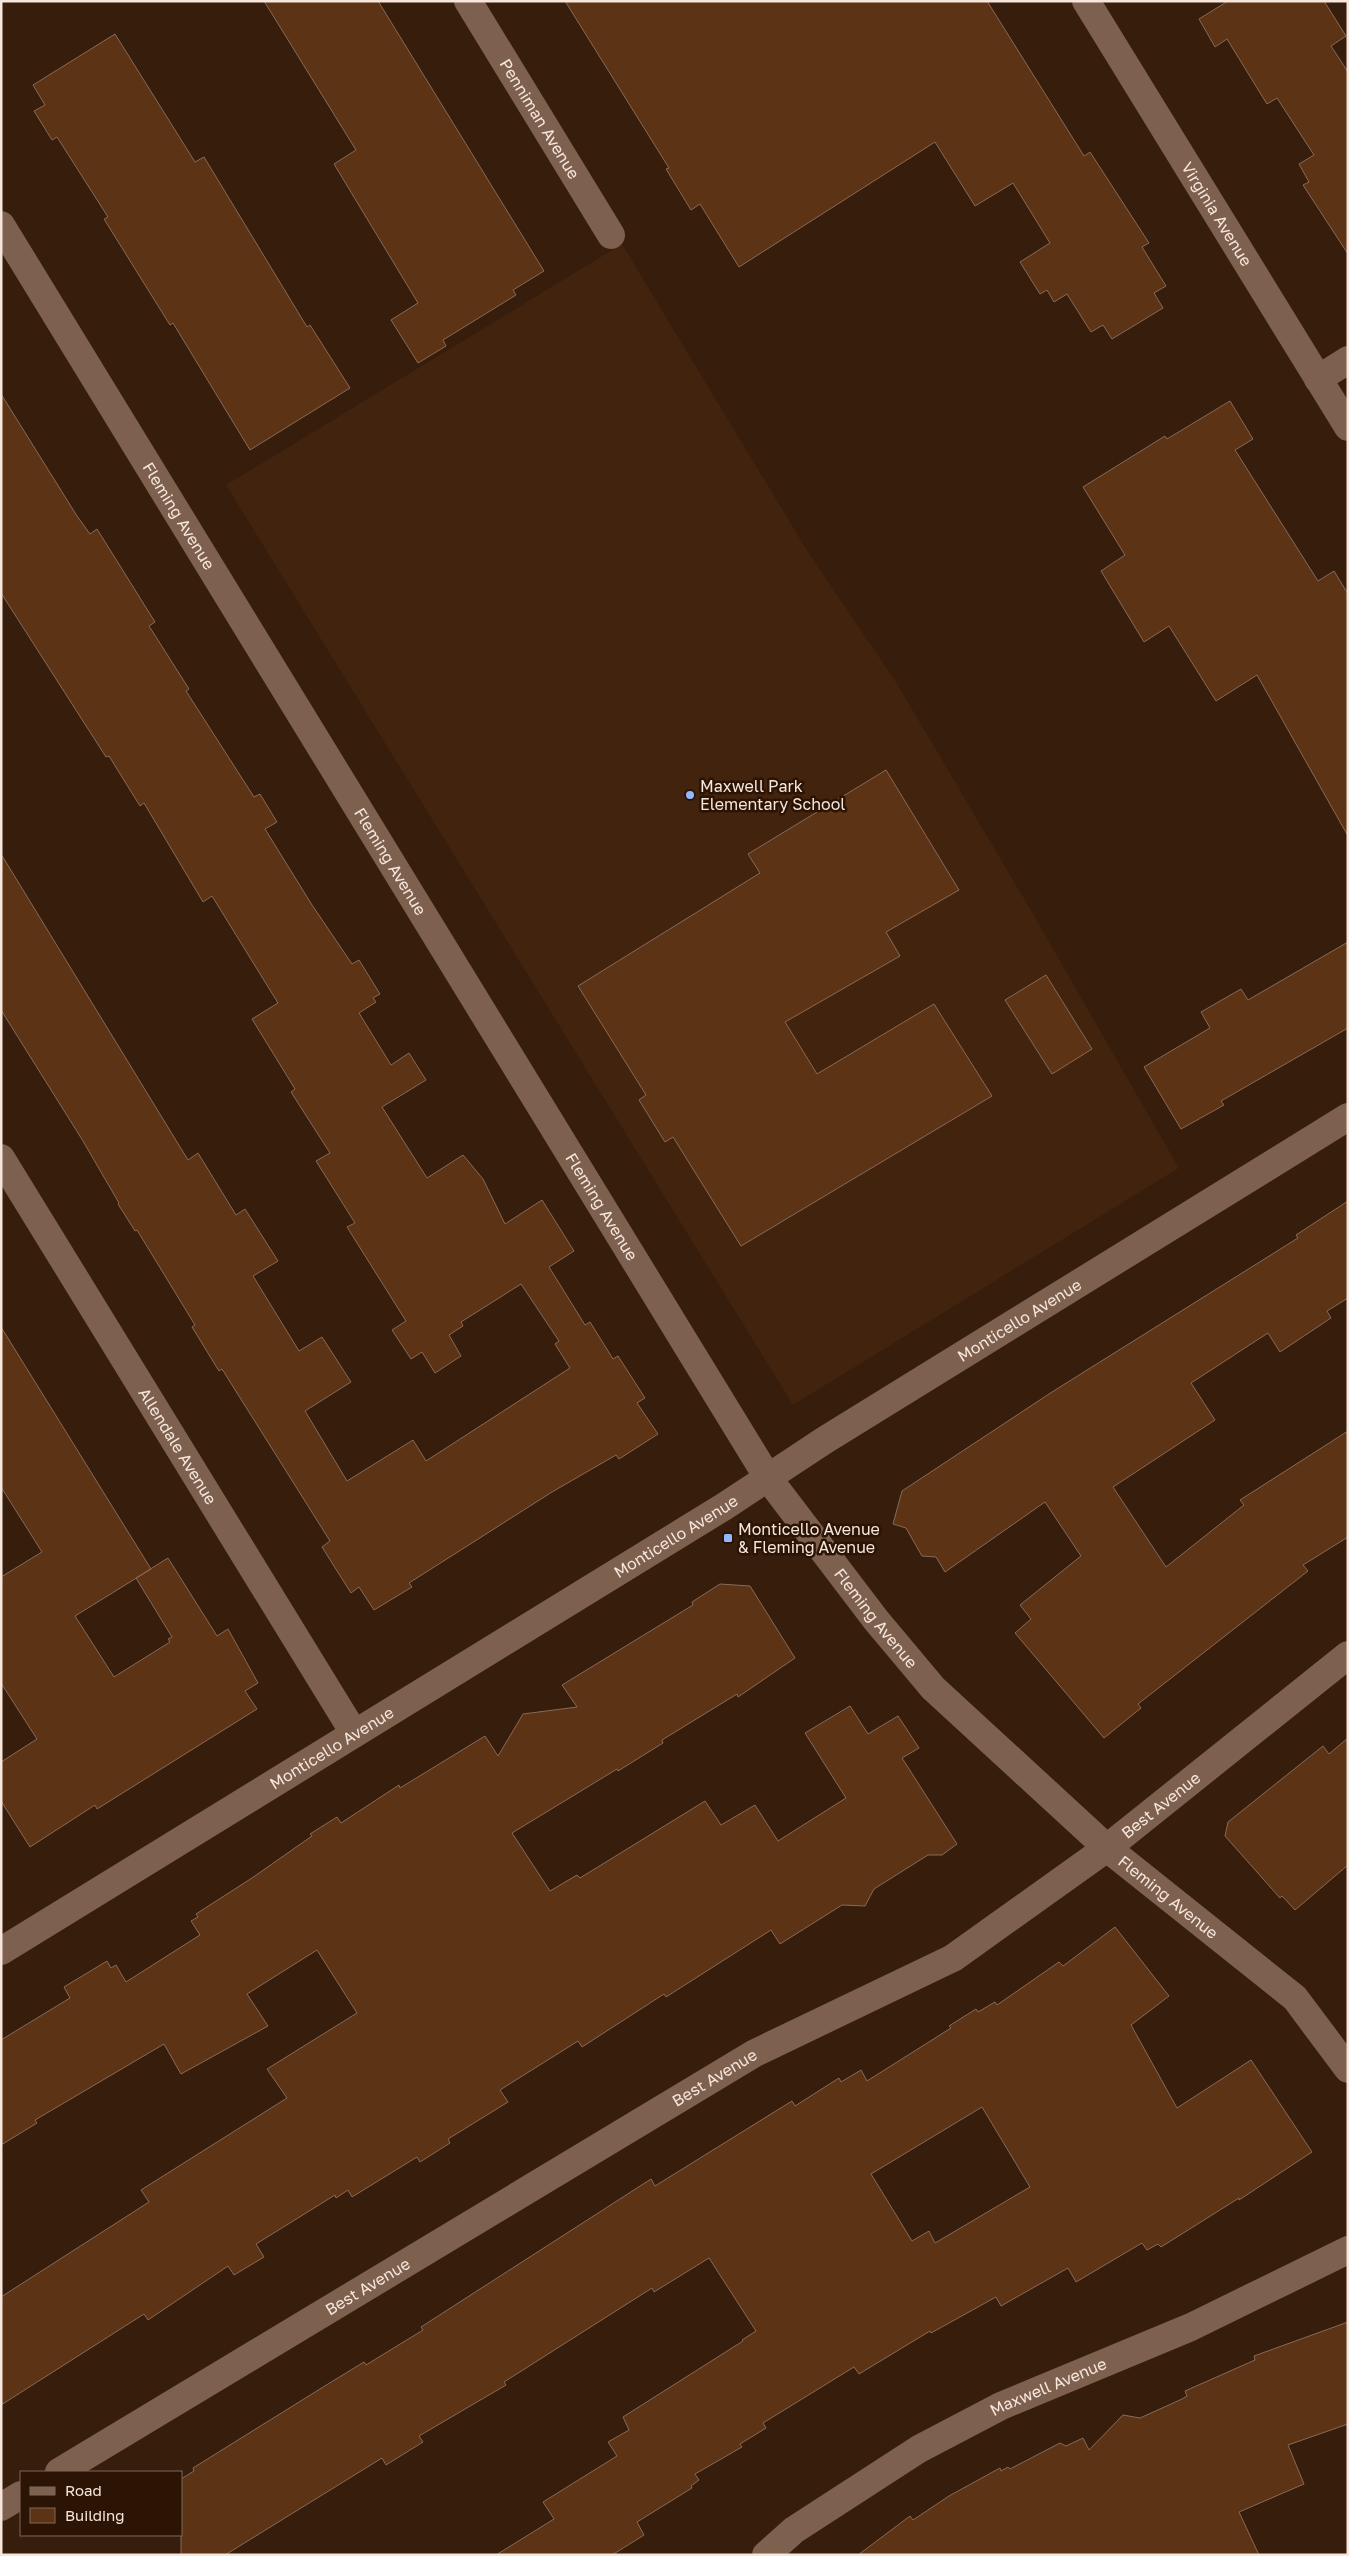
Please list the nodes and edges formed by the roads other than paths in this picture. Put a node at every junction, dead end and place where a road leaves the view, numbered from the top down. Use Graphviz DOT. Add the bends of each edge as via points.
graph roads {
  1 [pos="468,1"];
  2 [pos="1086,1"];
  3 [pos="1,225"];
  4 [pos="611,235"];
  5 [pos="1348,360"];
  6 [pos="1318,378"];
  7 [pos="1348,427"];
  8 [pos="1348,1117"];
  9 [pos="1,1158"];
  10 [pos="768,1478"];
  11 [pos="1348,1655"];
  12 [pos="354,1733"];
  13 [pos="1107,1848"];
  14 [pos="1,1951"];
  15 [pos="1348,2069"];
  16 [pos="1348,2250"];
  17 [pos="61,2471"];
  18 [pos="20,2496"];
  19 [pos="1,2507"];
  20 [pos="766,2555"];
  1 -- 4 [label="street, Penniman Avenue"];
  2 -- 6 [label="street, Virginia Avenue"];
  3 -- 10 [label="street, Fleming Avenue"];
  5 -- 6 [label="street"];
  6 -- 7 [label="street, Virginia Avenue"];
  8 -- 10 [label="street, Monticello Avenue"];
  9 -- 12 [label="street, Allendale Avenue"];
  10 -- 12 [label="street, Monticello Avenue"];
  10 -- 13 [label="street, Fleming Avenue" via="876,1620 933,1688"];
  11 -- 13 [label="street, Best Avenue"];
  12 -- 14 [label="street, Monticello Avenue"];
  13 -- 15 [label="street, Fleming Avenue" via="1295,1998"];
  13 -- 17 [label="street, Best Avenue" via="953,1958 755,2053"];
  16 -- 20 [label="street, Maxwell Avenue" via="1191,2327 1001,2406 919,2450 794,2530"];
  18 -- 19 [label="street"];
}
